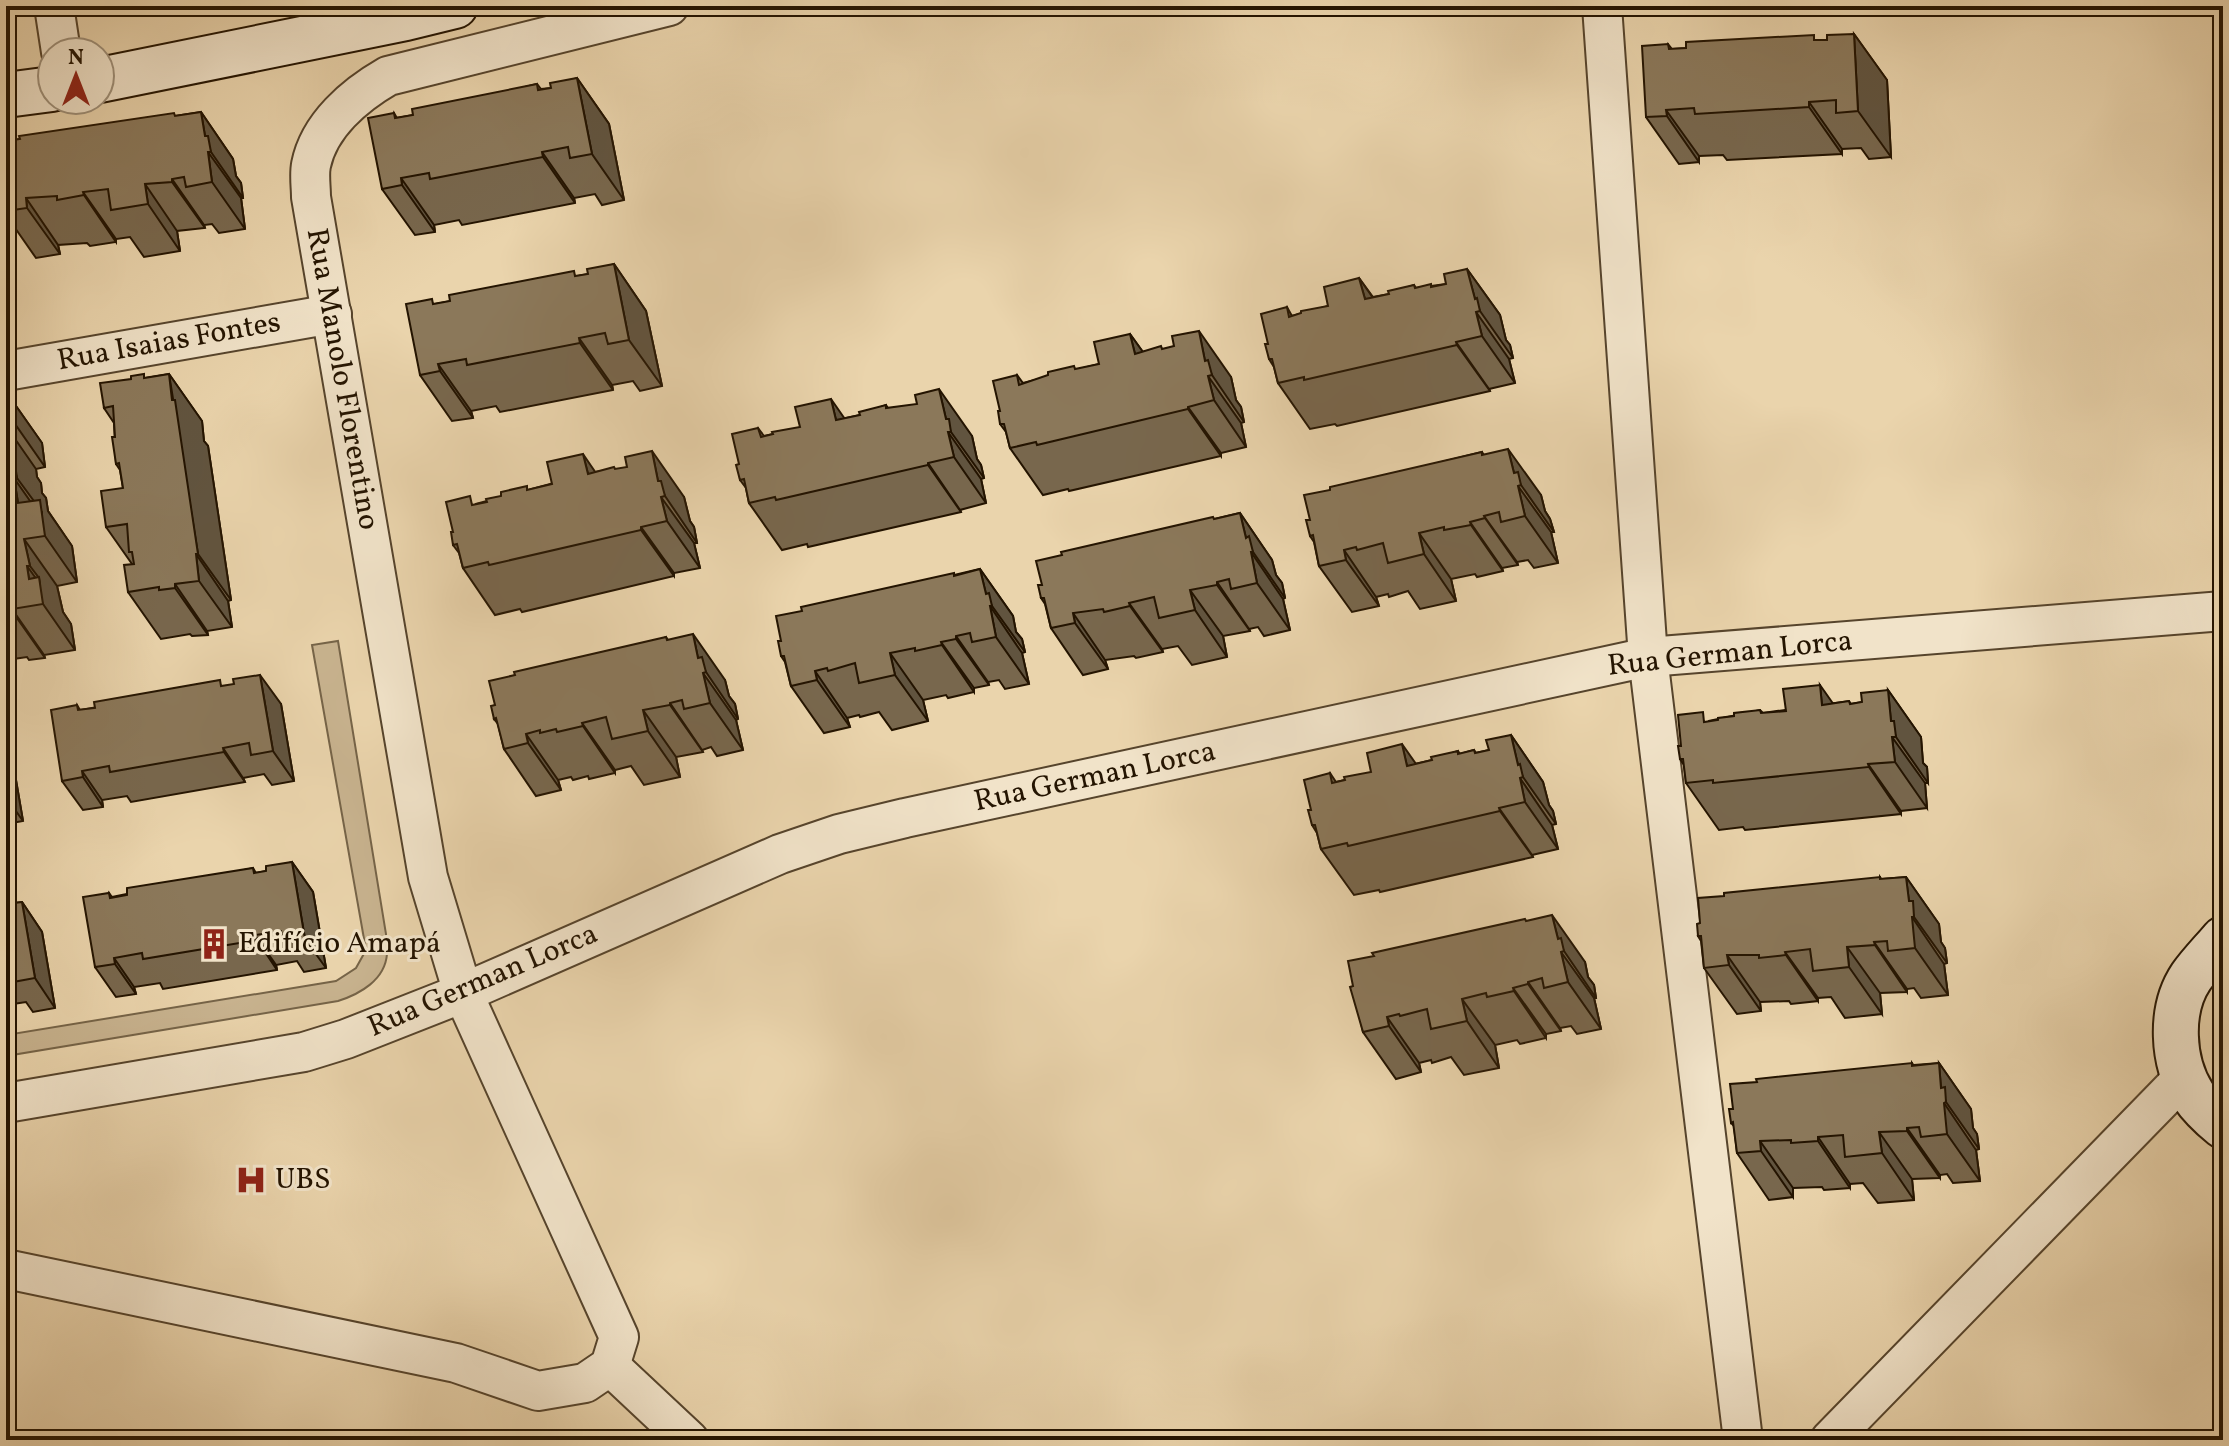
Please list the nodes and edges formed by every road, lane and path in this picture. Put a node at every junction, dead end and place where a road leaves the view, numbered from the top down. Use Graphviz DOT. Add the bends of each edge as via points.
graph roads {
  1 [pos="54,6"];
  2 [pos="455,6"];
  3 [pos="669,6"];
  4 [pos="1602,6"];
  5 [pos="405,12"];
  6 [pos="59,36"];
  7 [pos="116,76"];
  8 [pos="36,91"];
  9 [pos="6,95"];
  10 [pos="332,314"];
  11 [pos="6,371"];
  12 [pos="2223,611"];
  13 [pos="1648,657"];
  14 [pos="2223,939"];
  15 [pos="463,993"];
  16 [pos="2184,1077"];
  17 [pos="6,1103"];
  18 [pos="2223,1126"];
  19 [pos="6,1269"];
  20 [pos="610,1366"];
  21 [pos="689,1440"];
  22 [pos="1743,1440"];
  23 [pos="1830,1440"];
  1 -- 6 [label="street"];
  2 -- 5 [label="main road"];
  3 -- 10 [label="street, Rua Manolo Florentino" via="388,76 350,102 322,138 311,167 311,197"];
  4 -- 13 [label="street"];
  5 -- 7 [label="main road"];
  8 -- 9 [label="main road"];
  10 -- 11 [label="street, Rua Isaias Fontes"];
  10 -- 15 [label="street, Rua Manolo Florentino" via="428,877"];
  12 -- 13 [label="street, Rua German Lorca"];
  13 -- 15 [label="street, Rua German Lorca" via="839,834 780,854"];
  13 -- 22 [label="street"];
  14 -- 16 [label="main road" via="2190,978 2182,996 2176,1038"];
  15 -- 17 [label="street, Rua German Lorca" via="304,1052"];
  15 -- 20 [label="street, Rua Manolo Florentino" via="619,1337"];
  16 -- 18 [label="main road" via="2193,1095"];
  16 -- 23 [label="street"];
  19 -- 20 [label="street" via="456,1363 538,1391 585,1383"];
  20 -- 21 [label="street"];
}
